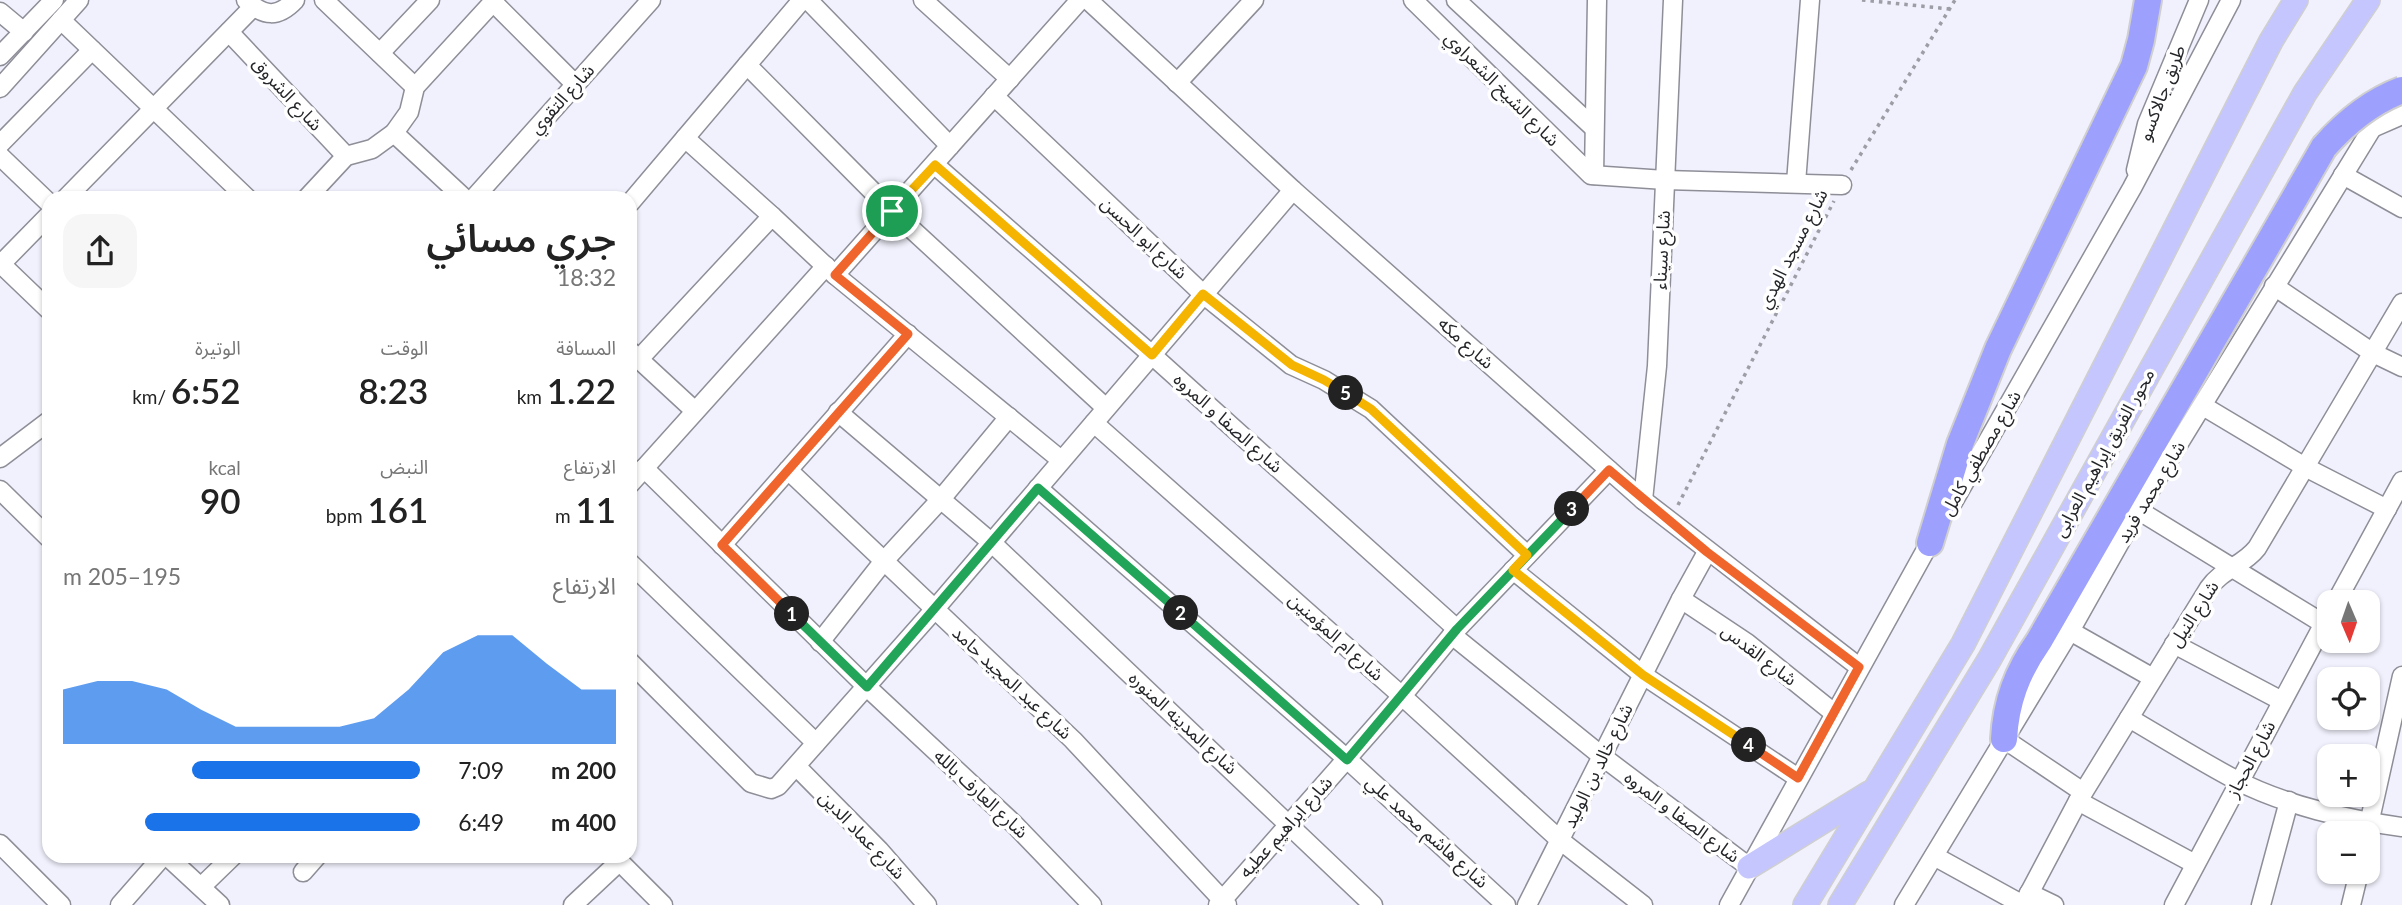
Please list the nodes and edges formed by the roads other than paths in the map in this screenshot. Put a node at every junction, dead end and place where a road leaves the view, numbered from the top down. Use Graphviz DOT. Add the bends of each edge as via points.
graph roads {
  1 [pos="54,0"];
  2 [pos="79,0"];
  3 [pos="295,0"];
  4 [pos="324,0"];
  5 [pos="430,0"];
  6 [pos="651,0"];
  7 [pos="802,0"];
  8 [pos="808,0"];
  9 [pos="923,0"];
  10 [pos="1080,0"];
  11 [pos="1088,0"];
  12 [pos="1254,0"];
  13 [pos="1413,0"];
  14 [pos="1456,0"];
  15 [pos="1597,0"];
  16 [pos="1673,0"];
  17 [pos="1810,0"];
  18 [pos="2148,0"];
  19 [pos="2199,0"];
  20 [pos="2231,0"];
  21 [pos="2296,0"];
  22 [pos="2368,0"];
  23 [pos="494,1"];
  24 [pos="249,4"];
  25 [pos="0,12"];
  26 [pos="61,20"];
  27 [pos="24,32"];
  28 [pos="229,32"];
  29 [pos="92,50"];
  30 [pos="380,53"];
  31 [pos="0,56"];
  32 [pos="747,65"];
  33 [pos="1010,79"];
  34 [pos="2402,80"];
  35 [pos="1177,83"];
  36 [pos="575,84"];
  37 [pos="415,87"];
  38 [pos="0,88"];
  39 [pos="2402,90"];
  40 [pos="994,96"];
  41 [pos="154,108"];
  42 [pos="2402,115"];
  43 [pos="1594,128"];
  44 [pos="2370,129"];
  45 [pos="394,133"];
  46 [pos="685,138"];
  47 [pos="0,144"];
  48 [pos="950,146"];
  49 [pos="0,156"];
  50 [pos="346,156"];
  51 [pos="935,165"];
  52 [pos="1594,175"];
  53 [pos="2343,175"];
  54 [pos="1665,180"];
  55 [pos="1796,183"];
  56 [pos="1842,185"];
  57 [pos="2132,188"];
  58 [pos="1293,190"];
  59 [pos="82,191"];
  60 [pos="240,191"];
  61 [pos="314,191"];
  62 [pos="456,191"];
  63 [pos="480,191"];
  64 [pos="42,196"];
  65 [pos="637,196"];
  66 [pos="2402,208"];
  67 [pos="892,211"];
  68 [pos="772,216"];
  69 [pos="42,222"];
  70 [pos="1,264"];
  71 [pos="830,270"];
  72 [pos="2274,286"];
  73 [pos="1203,294"];
  74 [pos="42,303"];
  75 [pos="2402,303"];
  76 [pos="908,334"];
  77 [pos="637,352"];
  78 [pos="2372,353"];
  79 [pos="1152,355"];
  80 [pos="637,358"];
  81 [pos="2402,367"];
  82 [pos="2203,405"];
  83 [pos="1106,408"];
  84 [pos="695,411"];
  85 [pos="838,412"];
  86 [pos="1009,417"];
  87 [pos="1094,423"];
  88 [pos="42,426"];
  89 [pos="0,458"];
  90 [pos="1061,460"];
  91 [pos="2305,467"];
  92 [pos="788,470"];
  93 [pos="1609,470"];
  94 [pos="637,472"];
  95 [pos="637,476"];
  96 [pos="2402,481"];
  97 [pos="1038,488"];
  98 [pos="0,490"];
  99 [pos="942,499"];
  100 [pos="1643,500"];
  101 [pos="2387,509"];
  102 [pos="2138,510"];
  103 [pos="42,531"];
  104 [pos="991,542"];
  105 [pos="1930,543"];
  106 [pos="722,545"];
  107 [pos="1707,552"];
  108 [pos="1527,555"];
  109 [pos="883,562"];
  110 [pos="2231,568"];
  111 [pos="637,570"];
  112 [pos="1513,570"];
  113 [pos="2343,590"];
  114 [pos="1681,599"];
  115 [pos="934,610"];
  116 [pos="2317,614"];
  117 [pos="2070,631"];
  118 [pos="1455,632"];
  119 [pos="2317,637"];
  120 [pos="820,642"];
  121 [pos="2174,644"];
  122 [pos="1859,667"];
  123 [pos="637,669"];
  124 [pos="1643,675"];
  125 [pos="2402,676"];
  126 [pos="2153,678"];
  127 [pos="867,687"];
  128 [pos="1402,696"];
  129 [pos="2282,701"];
  130 [pos="1834,713"];
  131 [pos="2129,718"];
  132 [pos="2004,739"];
  133 [pos="816,743"];
  134 [pos="1603,757"];
  135 [pos="1347,760"];
  136 [pos="797,767"];
  137 [pos="1798,778"];
  138 [pos="2238,781"];
  139 [pos="1875,789"];
  140 [pos="2081,796"];
  141 [pos="2290,801"];
  142 [pos="2348,821"];
  143 [pos="2370,821"];
  144 [pos="1289,823"];
  145 [pos="2402,827"];
  146 [pos="2380,828"];
  147 [pos="1561,841"];
  148 [pos="0,844"];
  149 [pos="1934,856"];
  150 [pos="159,863"];
  151 [pos="173,863"];
  152 [pos="226,863"];
  153 [pos="311,863"];
  154 [pos="613,863"];
  155 [pos="621,863"];
  156 [pos="2195,864"];
  157 [pos="1749,867"];
  158 [pos="303,872"];
  159 [pos="2356,884"];
  160 [pos="202,887"];
  161 [pos="2025,901"];
  162 [pos="1222,903"];
  163 [pos="61,905"];
  164 [pos="120,905"];
  165 [pos="220,905"];
  166 [pos="573,905"];
  167 [pos="663,905"];
  168 [pos="927,905"];
  169 [pos="1092,905"];
  170 [pos="1373,905"];
  171 [pos="1506,905"];
  172 [pos="1527,905"];
  173 [pos="1643,905"];
  174 [pos="1729,905"];
  175 [pos="1805,905"];
  176 [pos="1840,905"];
  177 [pos="1904,905"];
  178 [pos="2054,905"];
  179 [pos="2175,905"];
  180 [pos="2261,905"];
  181 [pos="2351,905"];
  1 -- 27 [label="street"];
  2 -- 26 [label="street"];
  3 -- 24 [label="street" via="275,13 263,13"];
  4 -- 30 [label="street"];
  5 -- 30 [label="street"];
  6 -- 36 [label="street, شارع التقوي"];
  7 -- 32 [label="street"];
  8 -- 48 [label="street"];
  9 -- 33 [label="street"];
  10 -- 33 [label="street"];
  11 -- 35 [label="street, شارع مكه"];
  12 -- 35 [label="street"];
  13 -- 52 [label="street, شارع الشيخ الشعراوي"];
  14 -- 43 [label="street, شارع الشيخ الشعراوي"];
  15 -- 43 [label="street"];
  16 -- 54 [label="street, شارع سيناء"];
  17 -- 55 [label="street"];
  18 -- 105 [label="highway" via="2134,66 1998,349 1960,444"];
  19 -- 57 [label="street, طريق جالاكسو" via="2147,124"];
  20 -- 57 [label="street, شارع مصطفي كامل"];
  21 -- 139 [label="main road, محور الفريق إبراهيم العرابى" via="1963,644"];
  22 -- 176 [label="main road, محور الفريق إبراهيم العرابى" via="2305,93 1989,660"];
  23 -- 36 [label="street"];
  23 -- 37 [label="street"];
  24 -- 28 [label="street"];
  25 -- 27 [label="street"];
  26 -- 29 [label="street"];
  26 -- 38 [label="street"];
  27 -- 31 [label="street"];
  28 -- 41 [label="street"];
  28 -- 50 [label="street, شارع الشروق"];
  29 -- 41 [label="street"];
  29 -- 47 [label="street"];
  30 -- 37 [label="street"];
  32 -- 46 [label="street"];
  32 -- 67 [label="street"];
  33 -- 40 [label="street"];
  34 -- 44 [label="street, شارع محمد فريد"];
  35 -- 58 [label="street, شارع مكه"];
  36 -- 63 [label="street, شارع التقوي"];
  37 -- 45 [label="street" via="409,112"];
  39 -- 132 [label="highway, bridge" via="2354,117 2324,147 2026,659 2010,697"];
  40 -- 48 [label="street"];
  40 -- 73 [label="street, شارع ابو الحسن"];
  41 -- 59 [label="street"];
  41 -- 60 [label="street"];
  42 -- 44 [label="street"];
  43 -- 52 [label="street"];
  44 -- 53 [label="street, شارع محمد فريد"];
  45 -- 50 [label="street" via="372,149"];
  45 -- 62 [label="street"];
  46 -- 65 [label="street"];
  46 -- 68 [label="street"];
  48 -- 51 [label="street"];
  49 -- 64 [label="street"];
  50 -- 61 [label="street"];
  51 -- 67 [label="street"];
  51 -- 79 [label="street, شارع الصفا و المروه"];
  52 -- 54 [label="street"];
  53 -- 66 [label="street"];
  53 -- 72 [label="street, شارع محمد فريد"];
  54 -- 55 [label="street"];
  54 -- 100 [label="street, شارع سيناء" via="1657,366"];
  55 -- 56 [label="street"];
  57 -- 105 [label="street, شارع مصطفي كامل"];
  58 -- 73 [label="street"];
  58 -- 93 [label="street, شارع مكه"];
  67 -- 71 [label="street"];
  67 -- 83 [label="street"];
  68 -- 71 [label="street"];
  68 -- 77 [label="street"];
  69 -- 70 [label="street"];
  70 -- 74 [label="street"];
  71 -- 76 [label="street"];
  71 -- 84 [label="street"];
  72 -- 78 [label="street"];
  72 -- 82 [label="street, شارع محمد فريد"];
  73 -- 79 [label="street"];
  73 -- 108 [label="street, شارع ابو الحسن" via="1292,365 1371,409"];
  75 -- 78 [label="street, شارع النيل"];
  76 -- 85 [label="street"];
  76 -- 86 [label="street"];
  78 -- 81 [label="street"];
  78 -- 91 [label="street, شارع النيل"];
  79 -- 83 [label="street"];
  79 -- 118 [label="street, شارع الصفا و المروه"];
  80 -- 84 [label="street"];
  82 -- 91 [label="street"];
  82 -- 102 [label="street, شارع محمد فريد"];
  83 -- 87 [label="street"];
  84 -- 94 [label="street"];
  85 -- 92 [label="street"];
  85 -- 99 [label="street, شارع المدينه المنوره"];
  86 -- 90 [label="street"];
  86 -- 99 [label="street"];
  87 -- 90 [label="street"];
  87 -- 128 [label="street, شارع ام المؤمنين"];
  88 -- 89 [label="street"];
  90 -- 97 [label="street"];
  91 -- 101 [label="street"];
  91 -- 110 [label="street, شارع النيل" via="2257,548"];
  92 -- 106 [label="street"];
  92 -- 109 [label="street, شارع عبد المجيد حامد"];
  93 -- 100 [label="street, شارع مكه"];
  93 -- 108 [label="street, شارع ابراهيم عطيه"];
  95 -- 106 [label="street, شارع العارف بالله"];
  96 -- 101 [label="street"];
  97 -- 104 [label="street"];
  97 -- 135 [label="street, شارع هاشم محمد علي"];
  98 -- 103 [label="street"];
  99 -- 104 [label="street, شارع المدينه المنوره"];
  99 -- 109 [label="street"];
  100 -- 107 [label="street, شارع مكه"];
  101 -- 113 [label="street"];
  102 -- 110 [label="street"];
  102 -- 117 [label="street, شارع محمد فريد"];
  104 -- 115 [label="street"];
  104 -- 144 [label="street, شارع المدينه المنوره"];
  105 -- 122 [label="street, شارع مصطفي كامل"];
  106 -- 120 [label="street, شارع العارف بالله"];
  107 -- 114 [label="street, شارع خالد بن الوليد"];
  107 -- 122 [label="street, شارع مكه"];
  108 -- 112 [label="street, شارع ابراهيم عطيه"];
  109 -- 115 [label="street, شارع عبد المجيد حامد"];
  109 -- 120 [label="street"];
  110 -- 116 [label="street"];
  110 -- 121 [label="street, شارع النيل" via="2215,579"];
  111 -- 133 [label="street"];
  112 -- 118 [label="street, شارع ابراهيم عطيه"];
  112 -- 124 [label="street"];
  114 -- 124 [label="street, شارع خالد بن الوليد"];
  114 -- 130 [label="street, شارع القدس" via="1747,643"];
  115 -- 127 [label="street"];
  115 -- 162 [label="street, شارع عبد المجيد حامد" via="1073,740"];
  117 -- 126 [label="street"];
  117 -- 132 [label="street, شارع محمد فريد"];
  118 -- 128 [label="street, شارع ابراهيم عطيه"];
  118 -- 134 [label="street, شارع الصفا و المروه"];
  119 -- 129 [label="street, شارع الحجاز"];
  120 -- 127 [label="street, شارع العارف بالله"];
  121 -- 126 [label="street, شارع النيل"];
  121 -- 129 [label="street"];
  122 -- 130 [label="street, شارع مصطفي كامل"];
  123 -- 136 [label="street" via="751,783 771,789"];
  124 -- 134 [label="street, شارع خالد بن الوليد"];
  124 -- 137 [label="street"];
  125 -- 143 [label="street"];
  126 -- 131 [label="street, شارع النيل"];
  127 -- 133 [label="street"];
  127 -- 169 [label="street, شارع العارف بالله" via="1014,824"];
  128 -- 135 [label="street, شارع ابراهيم عطيه"];
  128 -- 147 [label="street, شارع ام المؤمنين"];
  129 -- 138 [label="street, شارع الحجاز"];
  130 -- 137 [label="street, شارع مصطفي كامل"];
  131 -- 138 [label="street"];
  131 -- 140 [label="street, شارع النيل"];
  132 -- 140 [label="street"];
  132 -- 149 [label="street, شارع محمد فريد"];
  133 -- 136 [label="street"];
  134 -- 147 [label="street, شارع خالد بن الوليد"];
  134 -- 157 [label="street, شارع الصفا و المروه"];
  135 -- 144 [label="street, شارع ابراهيم عطيه"];
  135 -- 171 [label="street, شارع هاشم محمد علي"];
  136 -- 168 [label="street, شارع عماد الدين"];
  137 -- 157 [label="street, شارع مصطفي كامل"];
  138 -- 141 [label="street"];
  138 -- 156 [label="street, شارع الحجاز"];
  139 -- 157 [label="main road"];
  139 -- 175 [label="main road, محور الفريق إبراهيم العرابى"];
  140 -- 156 [label="street"];
  140 -- 161 [label="street, شارع النيل"];
  141 -- 142 [label="street"];
  141 -- 180 [label="street"];
  144 -- 162 [label="street, شارع ابراهيم عطيه"];
  144 -- 170 [label="street, شارع المدينه المنوره"];
  145 -- 146 [label="street"];
  147 -- 172 [label="street, شارع خالد بن الوليد"];
  147 -- 173 [label="street, شارع ام المؤمنين"];
  148 -- 163 [label="street"];
  149 -- 161 [label="street"];
  149 -- 177 [label="street, شارع محمد فريد"];
  150 -- 164 [label="street"];
  151 -- 160 [label="street"];
  152 -- 160 [label="street"];
  153 -- 158 [label="street"];
  154 -- 166 [label="street"];
  155 -- 167 [label="street"];
  156 -- 179 [label="street, شارع الحجاز"];
  157 -- 174 [label="street, شارع مصطفي كامل"];
  159 -- 181 [label="street"];
  160 -- 165 [label="street"];
  161 -- 178 [label="street"];
}
